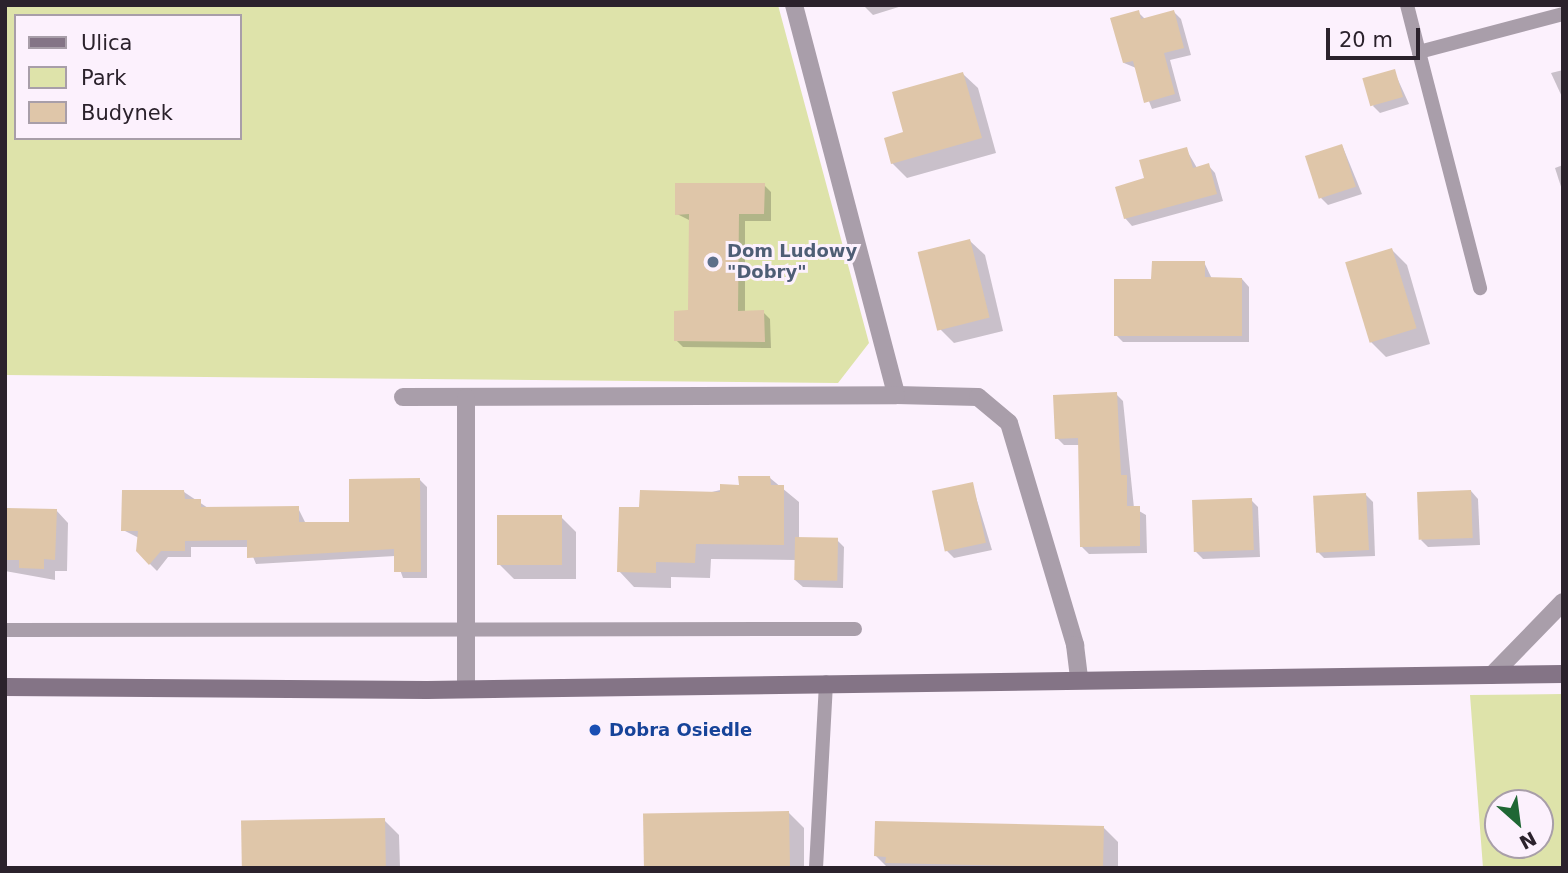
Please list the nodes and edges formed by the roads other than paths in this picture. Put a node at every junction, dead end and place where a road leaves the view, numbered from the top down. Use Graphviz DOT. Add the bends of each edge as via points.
graph roads {
  1 [pos="794,5"];
  2 [pos="1407,5"];
  3 [pos="1563,14"];
  4 [pos="1419,52"];
  5 [pos="1480,288"];
  6 [pos="896,394"];
  7 [pos="403,397"];
  8 [pos="466,398"];
  9 [pos="1563,603"];
  10 [pos="466,628"];
  11 [pos="855,629"];
  12 [pos="5,630"];
  13 [pos="1563,674"];
  14 [pos="1492,675"];
  15 [pos="1079,680"];
  16 [pos="826,682"];
  17 [pos="5,687"];
  18 [pos="466,689"];
  19 [pos="816,868"];
  1 -- 6 [label="street"];
  2 -- 4 [label="lane"];
  3 -- 4 [label="lane"];
  4 -- 5 [label="lane"];
  6 -- 8 [label="street"];
  6 -- 15 [label="street" via="978,397 1009,423 1075,645"];
  7 -- 8 [label="street"];
  8 -- 10 [label="street"];
  9 -- 14 [label="street"];
  10 -- 11 [label="lane"];
  10 -- 12 [label="lane"];
  10 -- 18 [label="street"];
  13 -- 14 [label="main road"];
  14 -- 15 [label="main road"];
  15 -- 16 [label="main road"];
  16 -- 18 [label="main road"];
  16 -- 19 [label="lane"];
  17 -- 18 [label="main road"];
}
